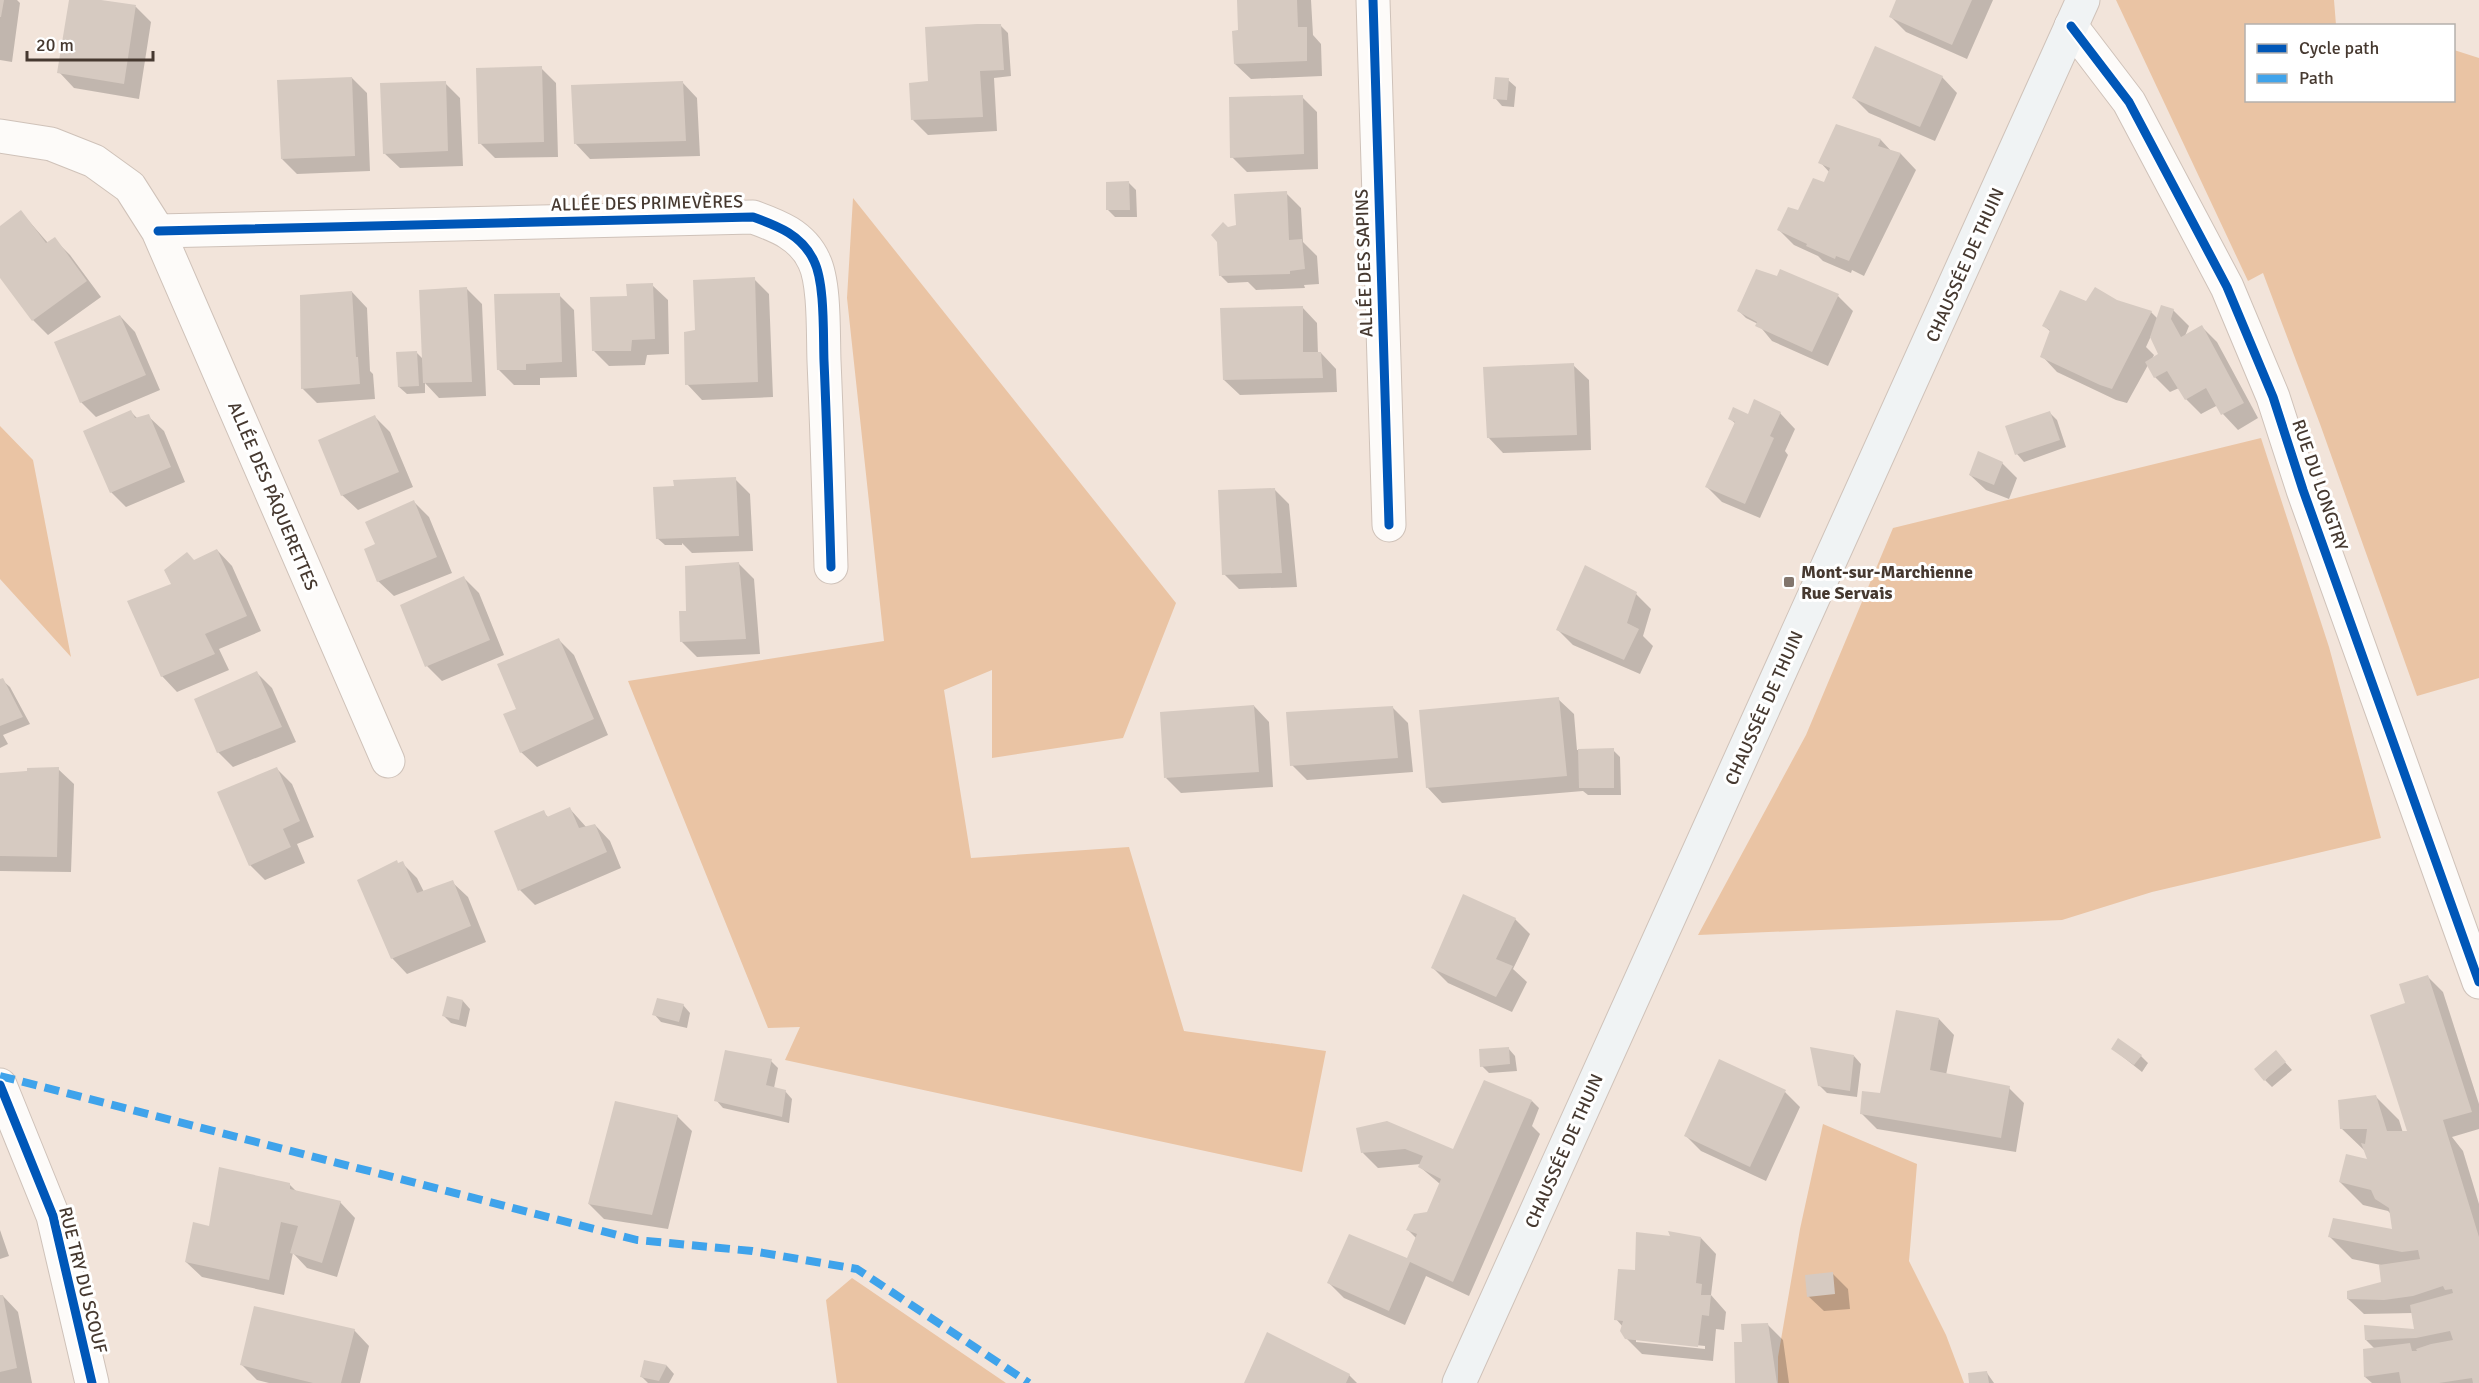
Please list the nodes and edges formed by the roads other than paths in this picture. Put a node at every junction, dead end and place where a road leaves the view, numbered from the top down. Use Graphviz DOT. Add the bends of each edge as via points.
graph roads {
  1 [pos="1373,0"];
  2 [pos="2077,13"];
  3 [pos="0,136"];
  4 [pos="158,231"];
  5 [pos="1389,525"];
  6 [pos="831,567"];
  7 [pos="388,761"];
  8 [pos="2479,982"];
  9 [pos="0,1085"];
  10 [pos="92,1383"];
  11 [pos="1459,1383"];
  1 -- 5 [label="street, ALLÉE DES SAPINS"];
  2 -- 8 [label="street, RUE DU LONGTRY" via="2227,287 2273,397"];
  2 -- 11 [label="main road, CHAUSSÉE DE THUIN"];
  3 -- 4 [label="street" via="51,144 94,161 130,187"];
  4 -- 6 [label="street, ALLÉE DES PRIMEVÈRES" via="741,217 780,227 802,242 815,262 819,282"];
  4 -- 7 [label="street, ALLÉE DES PÂQUERETTES"];
  9 -- 10 [label="street, RUE TRY DU SCOUF" via="53,1216"];
}
